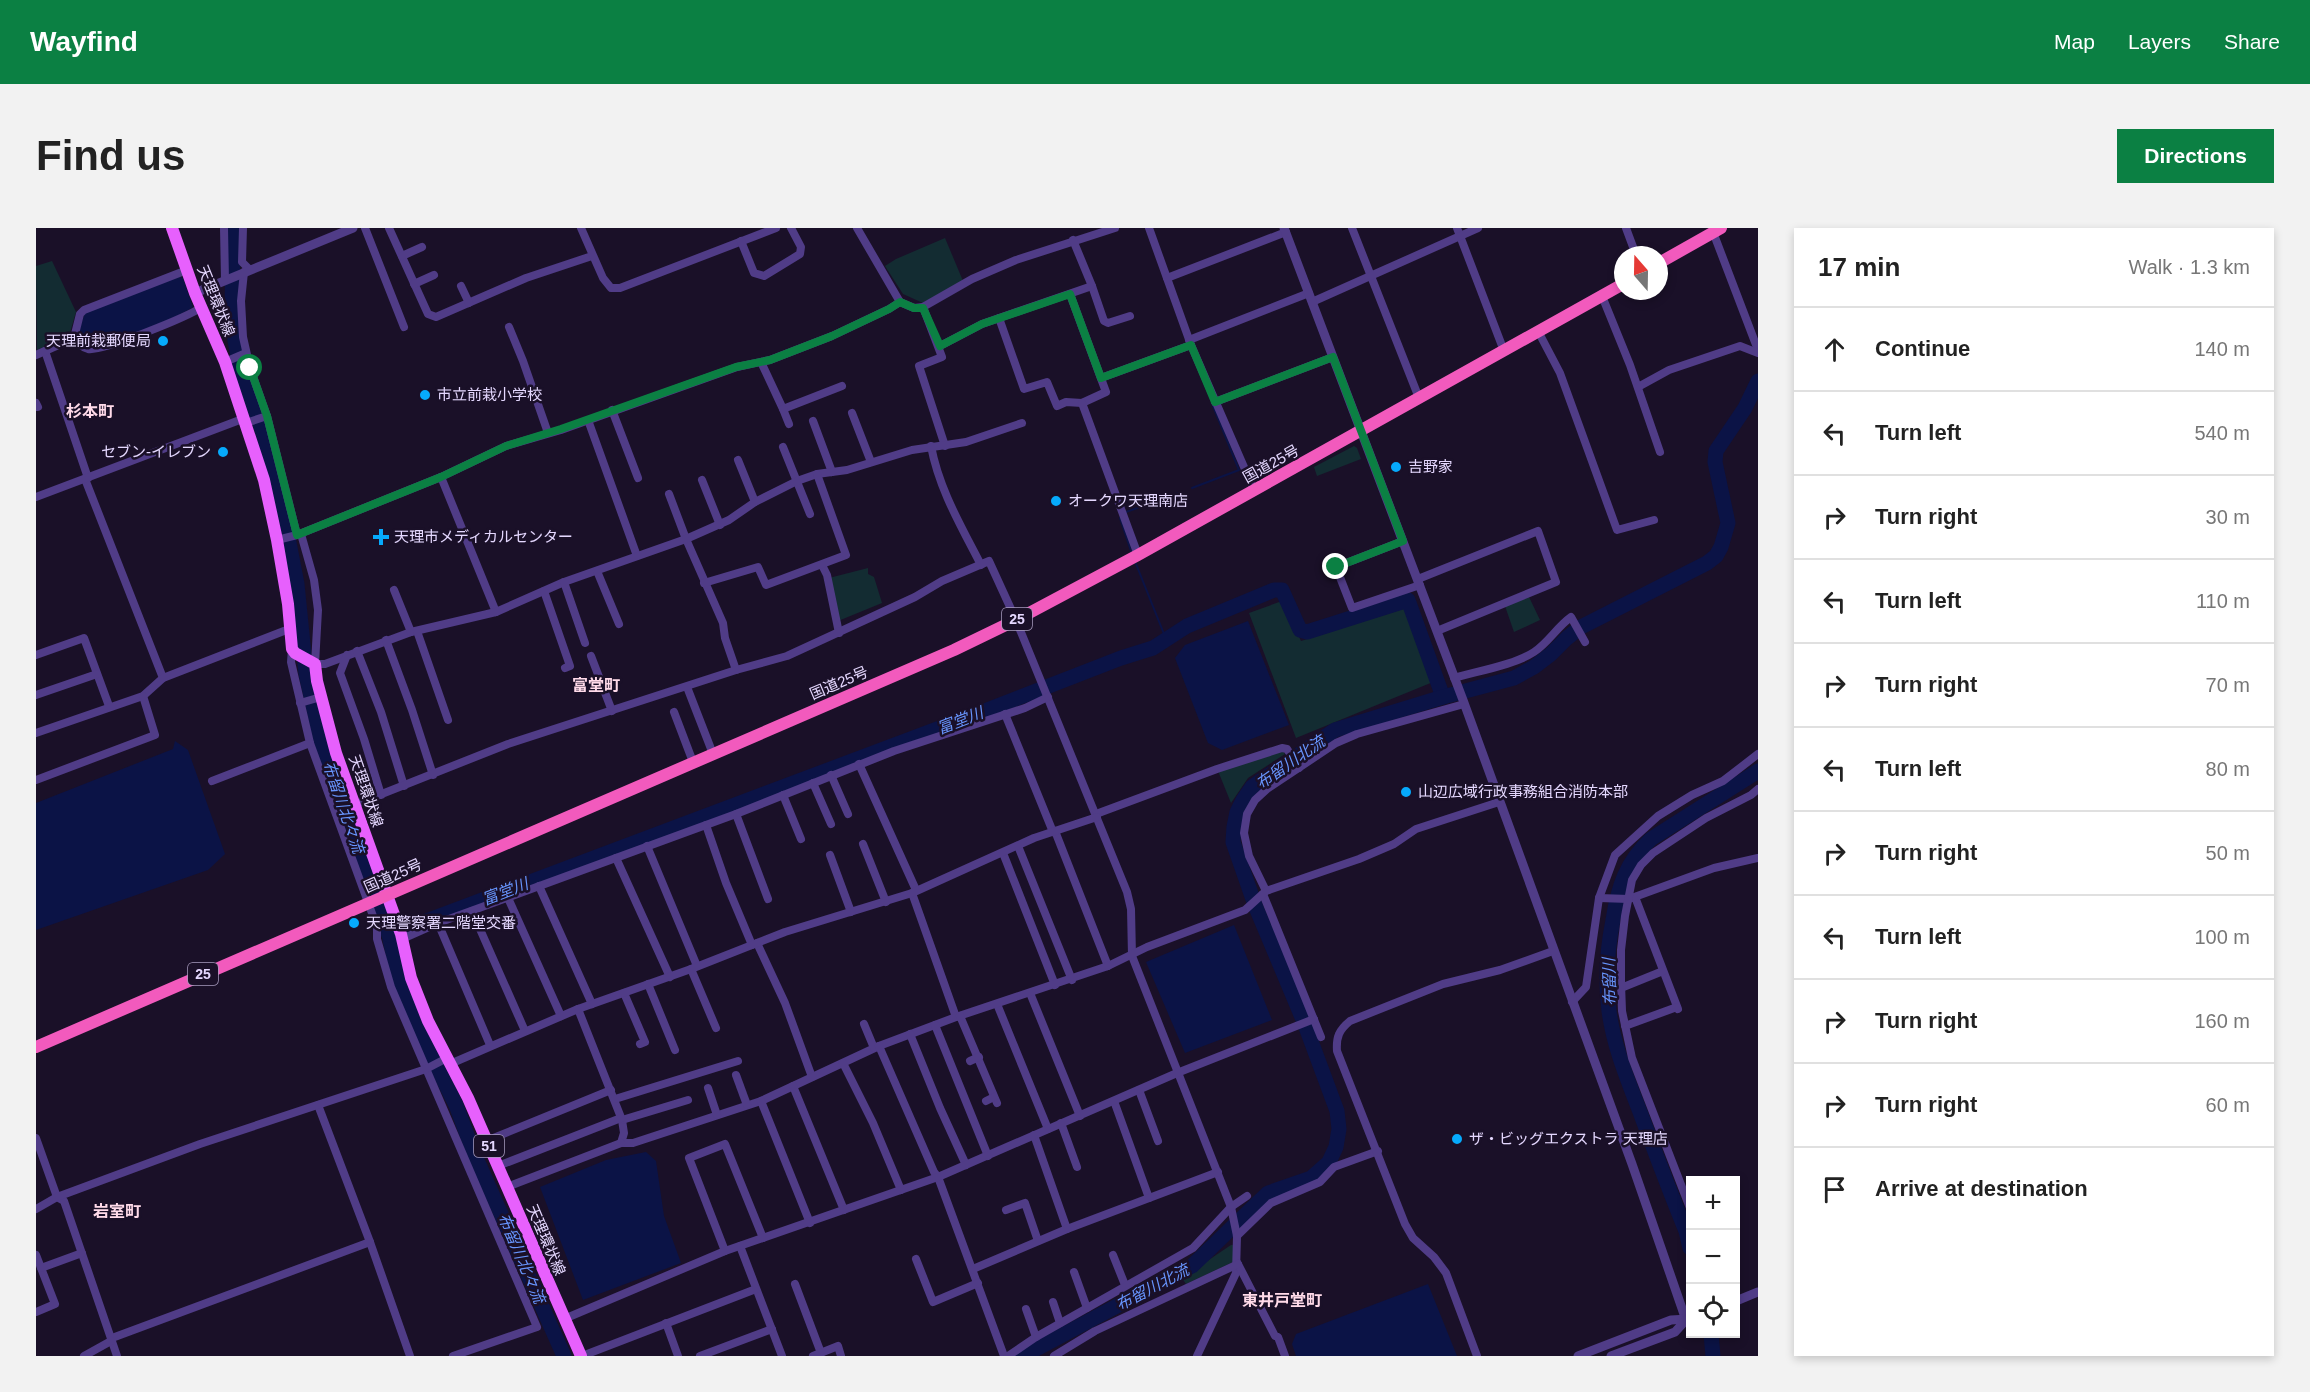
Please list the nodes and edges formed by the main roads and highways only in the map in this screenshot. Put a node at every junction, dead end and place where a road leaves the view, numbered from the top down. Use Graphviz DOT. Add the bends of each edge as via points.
graph roads {
  1 [pos="172,228"];
  2 [pos="1717,230"];
  3 [pos="1668,258"];
  4 [pos="1614,289"];
  5 [pos="385,895"];
  6 [pos="36,1047"];
  7 [pos="581,1356"];
  1 -- 5 [label="main road, 天理環状線 / 51" via="225,362 264,480 294,651 313,662 336,753"];
  2 -- 3 [label="highway"];
  4 -- 5 [label="highway, 国道25号 / 25" via="1016,620"];
  5 -- 6 [label="highway, 国道25号 / 25"];
  5 -- 7 [label="main road, 天理環状線 / 51" via="428,1021 498,1166"];
}
